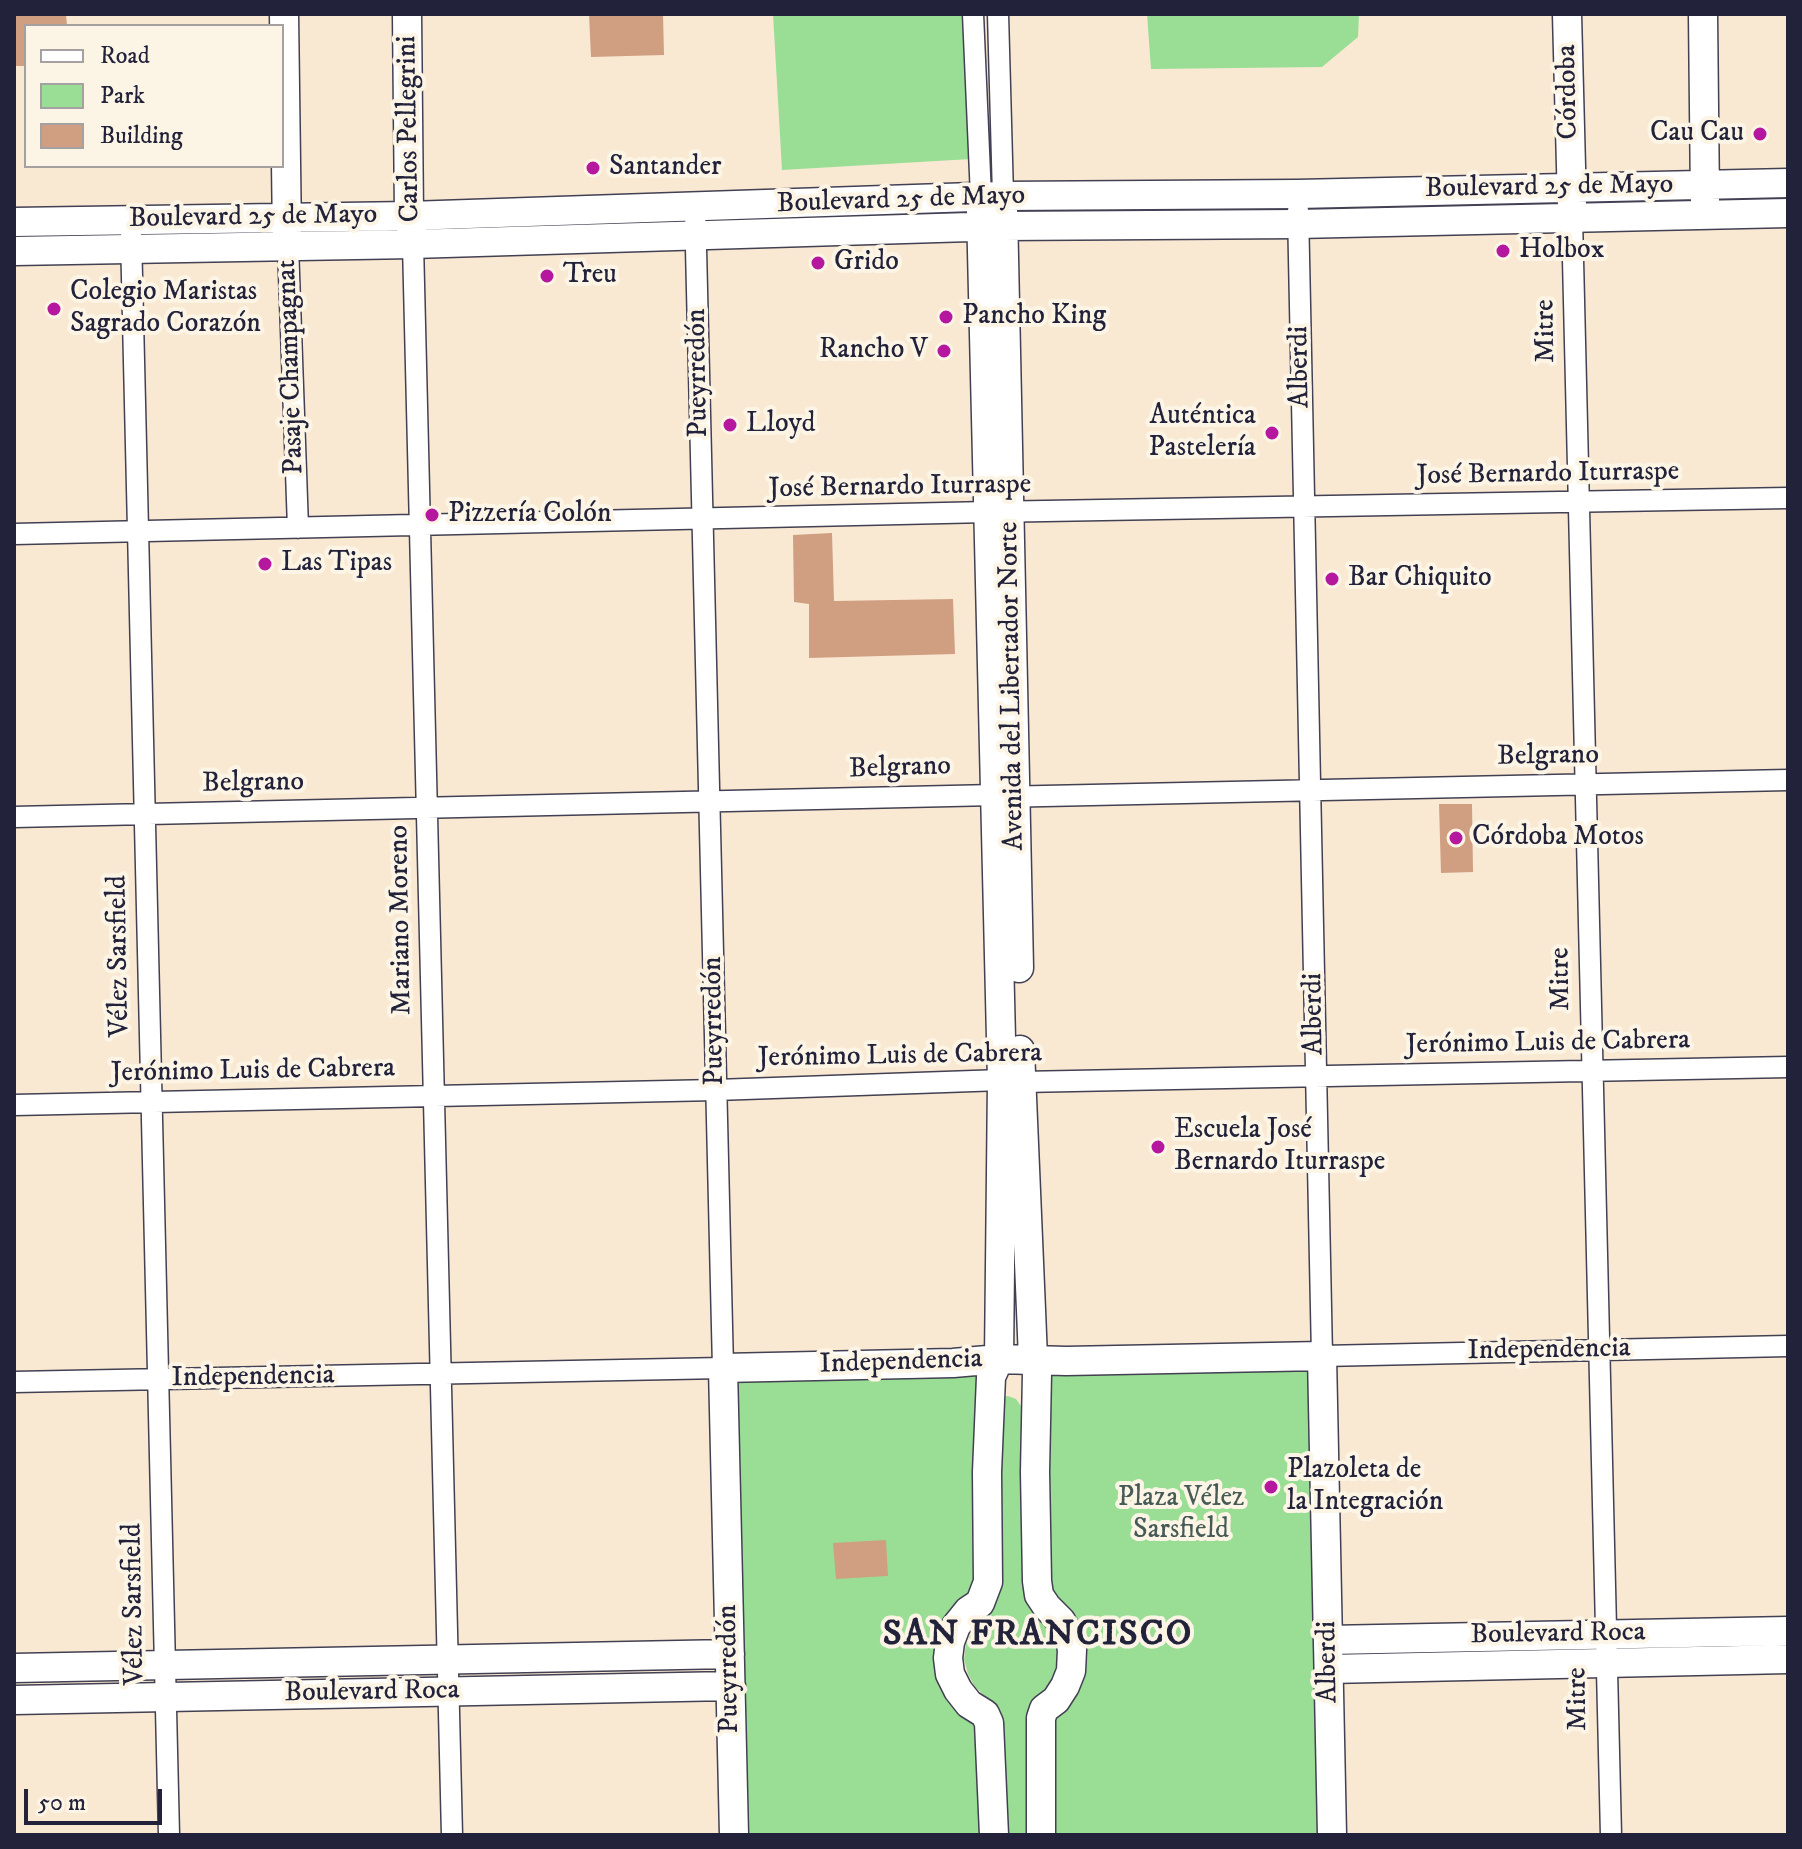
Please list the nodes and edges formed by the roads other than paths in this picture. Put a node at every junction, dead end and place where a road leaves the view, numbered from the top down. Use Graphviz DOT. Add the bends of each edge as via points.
graph roads {
  1 [pos="284,14"];
  2 [pos="407,14"];
  3 [pos="973,14"];
  4 [pos="998,14"];
  5 [pos="1567,14"];
  6 [pos="1703,14"];
  7 [pos="1788,183"];
  8 [pos="1705,185"];
  9 [pos="1571,188"];
  10 [pos="1297,194"];
  11 [pos="992,197"];
  12 [pos="695,207"];
  13 [pos="1788,213"];
  14 [pos="1705,215"];
  15 [pos="409,216"];
  16 [pos="287,217"];
  17 [pos="1572,218"];
  18 [pos="131,219"];
  19 [pos="14,222"];
  20 [pos="1298,224"];
  21 [pos="992,227"];
  22 [pos="696,236"];
  23 [pos="413,244"];
  24 [pos="288,246"];
  25 [pos="132,248"];
  26 [pos="14,251"];
  27 [pos="1788,498"];
  28 [pos="1579,502"];
  29 [pos="1304,508"];
  30 [pos="999,513"];
  31 [pos="703,520"];
  32 [pos="421,526"];
  33 [pos="298,528"];
  34 [pos="138,532"];
  35 [pos="14,534"];
  36 [pos="1788,780"];
  37 [pos="1585,784"];
  38 [pos="1310,790"];
  39 [pos="1005,795"];
  40 [pos="710,803"];
  41 [pos="428,809"];
  42 [pos="145,814"];
  43 [pos="14,817"];
  44 [pos="1788,1067"];
  45 [pos="1592,1071"];
  46 [pos="1316,1077"];
  47 [pos="1012,1081"];
  48 [pos="716,1090"];
  49 [pos="434,1096"];
  50 [pos="151,1102"];
  51 [pos="14,1105"];
  52 [pos="1788,1346"];
  53 [pos="1599,1350"];
  54 [pos="1322,1356"];
  55 [pos="999,1359"];
  56 [pos="1033,1359"];
  57 [pos="723,1368"];
  58 [pos="441,1374"];
  59 [pos="158,1380"];
  60 [pos="14,1382"];
  61 [pos="1788,1631"];
  62 [pos="1606,1634"];
  63 [pos="1328,1640"];
  64 [pos="730,1654"];
  65 [pos="448,1659"];
  66 [pos="1788,1659"];
  67 [pos="1606,1663"];
  68 [pos="165,1665"];
  69 [pos="14,1668"];
  70 [pos="1329,1669"];
  71 [pos="731,1686"];
  72 [pos="449,1692"];
  73 [pos="165,1697"];
  74 [pos="14,1700"];
  75 [pos="169,1835"];
  76 [pos="452,1835"];
  77 [pos="734,1835"];
  78 [pos="994,1835"];
  79 [pos="1041,1835"];
  80 [pos="1332,1835"];
  81 [pos="1611,1835"];
  1 -- 16 [label="main road, Pasaje Champagnat"];
  2 -- 15 [label="main road, Carlos Pellegrini"];
  3 -- 11 [label="street, Avenida del Libertador Norte"];
  4 -- 11 [label="street, Avenida del Libertador Norte"];
  5 -- 9 [label="main road, Córdoba"];
  6 -- 8 [label="main road"];
  7 -- 8 [label="main road, Boulevard 25 de Mayo"];
  8 -- 9 [label="main road, Boulevard 25 de Mayo"];
  8 -- 14 [label="main road"];
  9 -- 10 [label="main road, Boulevard 25 de Mayo"];
  9 -- 17 [label="main road, Córdoba"];
  10 -- 11 [label="main road, Boulevard 25 de Mayo"];
  10 -- 20 [label="street, Alberdi"];
  11 -- 12 [label="main road, Boulevard 25 de Mayo"];
  11 -- 21 [label="main road, Avenida del Libertador Norte"];
  12 -- 15 [label="main road, Boulevard 25 de Mayo"];
  12 -- 22 [label="street, Pueyrredón"];
  13 -- 14 [label="main road, Boulevard 25 de Mayo"];
  14 -- 17 [label="main road, Boulevard 25 de Mayo"];
  15 -- 16 [label="main road, Boulevard 25 de Mayo"];
  15 -- 23 [label="main road, Carlos Pellegrini"];
  16 -- 18 [label="main road, Boulevard 25 de Mayo"];
  16 -- 24 [label="main road, Pasaje Champagnat"];
  17 -- 20 [label="main road, Boulevard 25 de Mayo"];
  17 -- 28 [label="street, Mitre"];
  18 -- 19 [label="main road, Boulevard 25 de Mayo"];
  18 -- 25 [label="street, Vélez Sarsfield"];
  20 -- 21 [label="main road, Boulevard 25 de Mayo"];
  20 -- 29 [label="street, Alberdi"];
  21 -- 22 [label="main road, Boulevard 25 de Mayo"];
  21 -- 30 [label="main road, Avenida del Libertador Norte"];
  22 -- 23 [label="main road, Boulevard 25 de Mayo"];
  22 -- 31 [label="street, Pueyrredón"];
  23 -- 24 [label="main road, Boulevard 25 de Mayo"];
  23 -- 32 [label="street, Mariano Moreno"];
  24 -- 25 [label="main road, Boulevard 25 de Mayo"];
  24 -- 33 [label="street, Pasaje Champagnat"];
  25 -- 26 [label="main road, Boulevard 25 de Mayo"];
  25 -- 34 [label="street, Vélez Sarsfield"];
  27 -- 28 [label="street, José Bernardo Iturraspe"];
  28 -- 29 [label="street, José Bernardo Iturraspe"];
  28 -- 37 [label="street, Mitre"];
  29 -- 30 [label="street, José Bernardo Iturraspe"];
  29 -- 38 [label="street, Alberdi"];
  30 -- 31 [label="street, José Bernardo Iturraspe"];
  30 -- 39 [label="main road, Avenida del Libertador Norte"];
  31 -- 32 [label="street, José Bernardo Iturraspe"];
  31 -- 40 [label="street, Pueyrredón"];
  32 -- 33 [label="street, José Bernardo Iturraspe"];
  32 -- 41 [label="street, Mariano Moreno"];
  33 -- 34 [label="street, José Bernardo Iturraspe"];
  34 -- 35 [label="street, José Bernardo Iturraspe"];
  34 -- 42 [label="street, Vélez Sarsfield"];
  36 -- 37 [label="street, Belgrano"];
  37 -- 38 [label="street, Belgrano"];
  37 -- 45 [label="street, Mitre"];
  38 -- 39 [label="street, Belgrano"];
  38 -- 46 [label="street, Alberdi"];
  39 -- 40 [label="street, Belgrano"];
  39 -- 47 [label="main road, Avenida del Libertador Norte"];
  40 -- 41 [label="street, Belgrano"];
  40 -- 48 [label="street, Pueyrredón"];
  41 -- 42 [label="street, Belgrano"];
  41 -- 49 [label="street, Mariano Moreno"];
  42 -- 43 [label="street, Belgrano"];
  42 -- 50 [label="street, Vélez Sarsfield"];
  44 -- 45 [label="street, Jerónimo Luis de Cabrera"];
  45 -- 46 [label="street, Jerónimo Luis de Cabrera"];
  45 -- 53 [label="street, Mitre"];
  46 -- 47 [label="street, Jerónimo Luis de Cabrera"];
  46 -- 54 [label="street, Alberdi"];
  47 -- 48 [label="street, Jerónimo Luis de Cabrera"];
  47 -- 55 [label="main road, Avenida del Libertador Norte"];
  47 -- 56 [label="main road, Avenida del Libertador Norte"];
  48 -- 49 [label="street, Jerónimo Luis de Cabrera"];
  48 -- 57 [label="street, Pueyrredón"];
  49 -- 50 [label="street, Jerónimo Luis de Cabrera"];
  49 -- 58 [label="street, Mariano Moreno"];
  50 -- 51 [label="street, Jerónimo Luis de Cabrera"];
  50 -- 59 [label="street, Vélez Sarsfield"];
  52 -- 53 [label="street, Independencia"];
  53 -- 54 [label="street, Independencia"];
  53 -- 62 [label="street, Mitre"];
  54 -- 56 [label="main road, Independencia"];
  54 -- 63 [label="main road, Alberdi"];
  55 -- 56 [label="main road, Independencia"];
  55 -- 57 [label="main road, Independencia"];
  55 -- 78 [label="main road, Avenida del Libertador Norte" via="991,1377 988,1582 980,1603 956,1626 948,1658 958,1690 989,1723"];
  56 -- 79 [label="main road, Avenida del Libertador Norte" via="1039,1595 1061,1621 1072,1650 1065,1686 1041,1718"];
  57 -- 58 [label="street, Independencia"];
  57 -- 64 [label="main road, Pueyrredón"];
  58 -- 59 [label="street, Independencia"];
  58 -- 65 [label="street, Mariano Moreno"];
  59 -- 60 [label="street, Independencia"];
  59 -- 68 [label="street, Vélez Sarsfield"];
  61 -- 62 [label="main road, Boulevard Roca"];
  62 -- 63 [label="main road, Boulevard Roca"];
  62 -- 67 [label="street, Mitre"];
  63 -- 70 [label="main road, Alberdi"];
  64 -- 65 [label="main road, Boulevard Roca"];
  64 -- 71 [label="main road, Pueyrredón"];
  65 -- 68 [label="main road, Boulevard Roca"];
  65 -- 72 [label="street, Mariano Moreno"];
  66 -- 67 [label="main road, Boulevard Roca"];
  67 -- 70 [label="main road, Boulevard Roca"];
  67 -- 81 [label="street, Mitre"];
  68 -- 69 [label="main road, Boulevard Roca"];
  68 -- 73 [label="street, Vélez Sarsfield"];
  70 -- 80 [label="main road, Alberdi"];
  71 -- 72 [label="main road, Boulevard Roca"];
  71 -- 77 [label="main road, Pueyrredón"];
  72 -- 73 [label="main road, Boulevard Roca"];
  72 -- 76 [label="street, Mariano Moreno"];
  73 -- 74 [label="main road, Boulevard Roca"];
  73 -- 75 [label="street, Vélez Sarsfield"];
}
